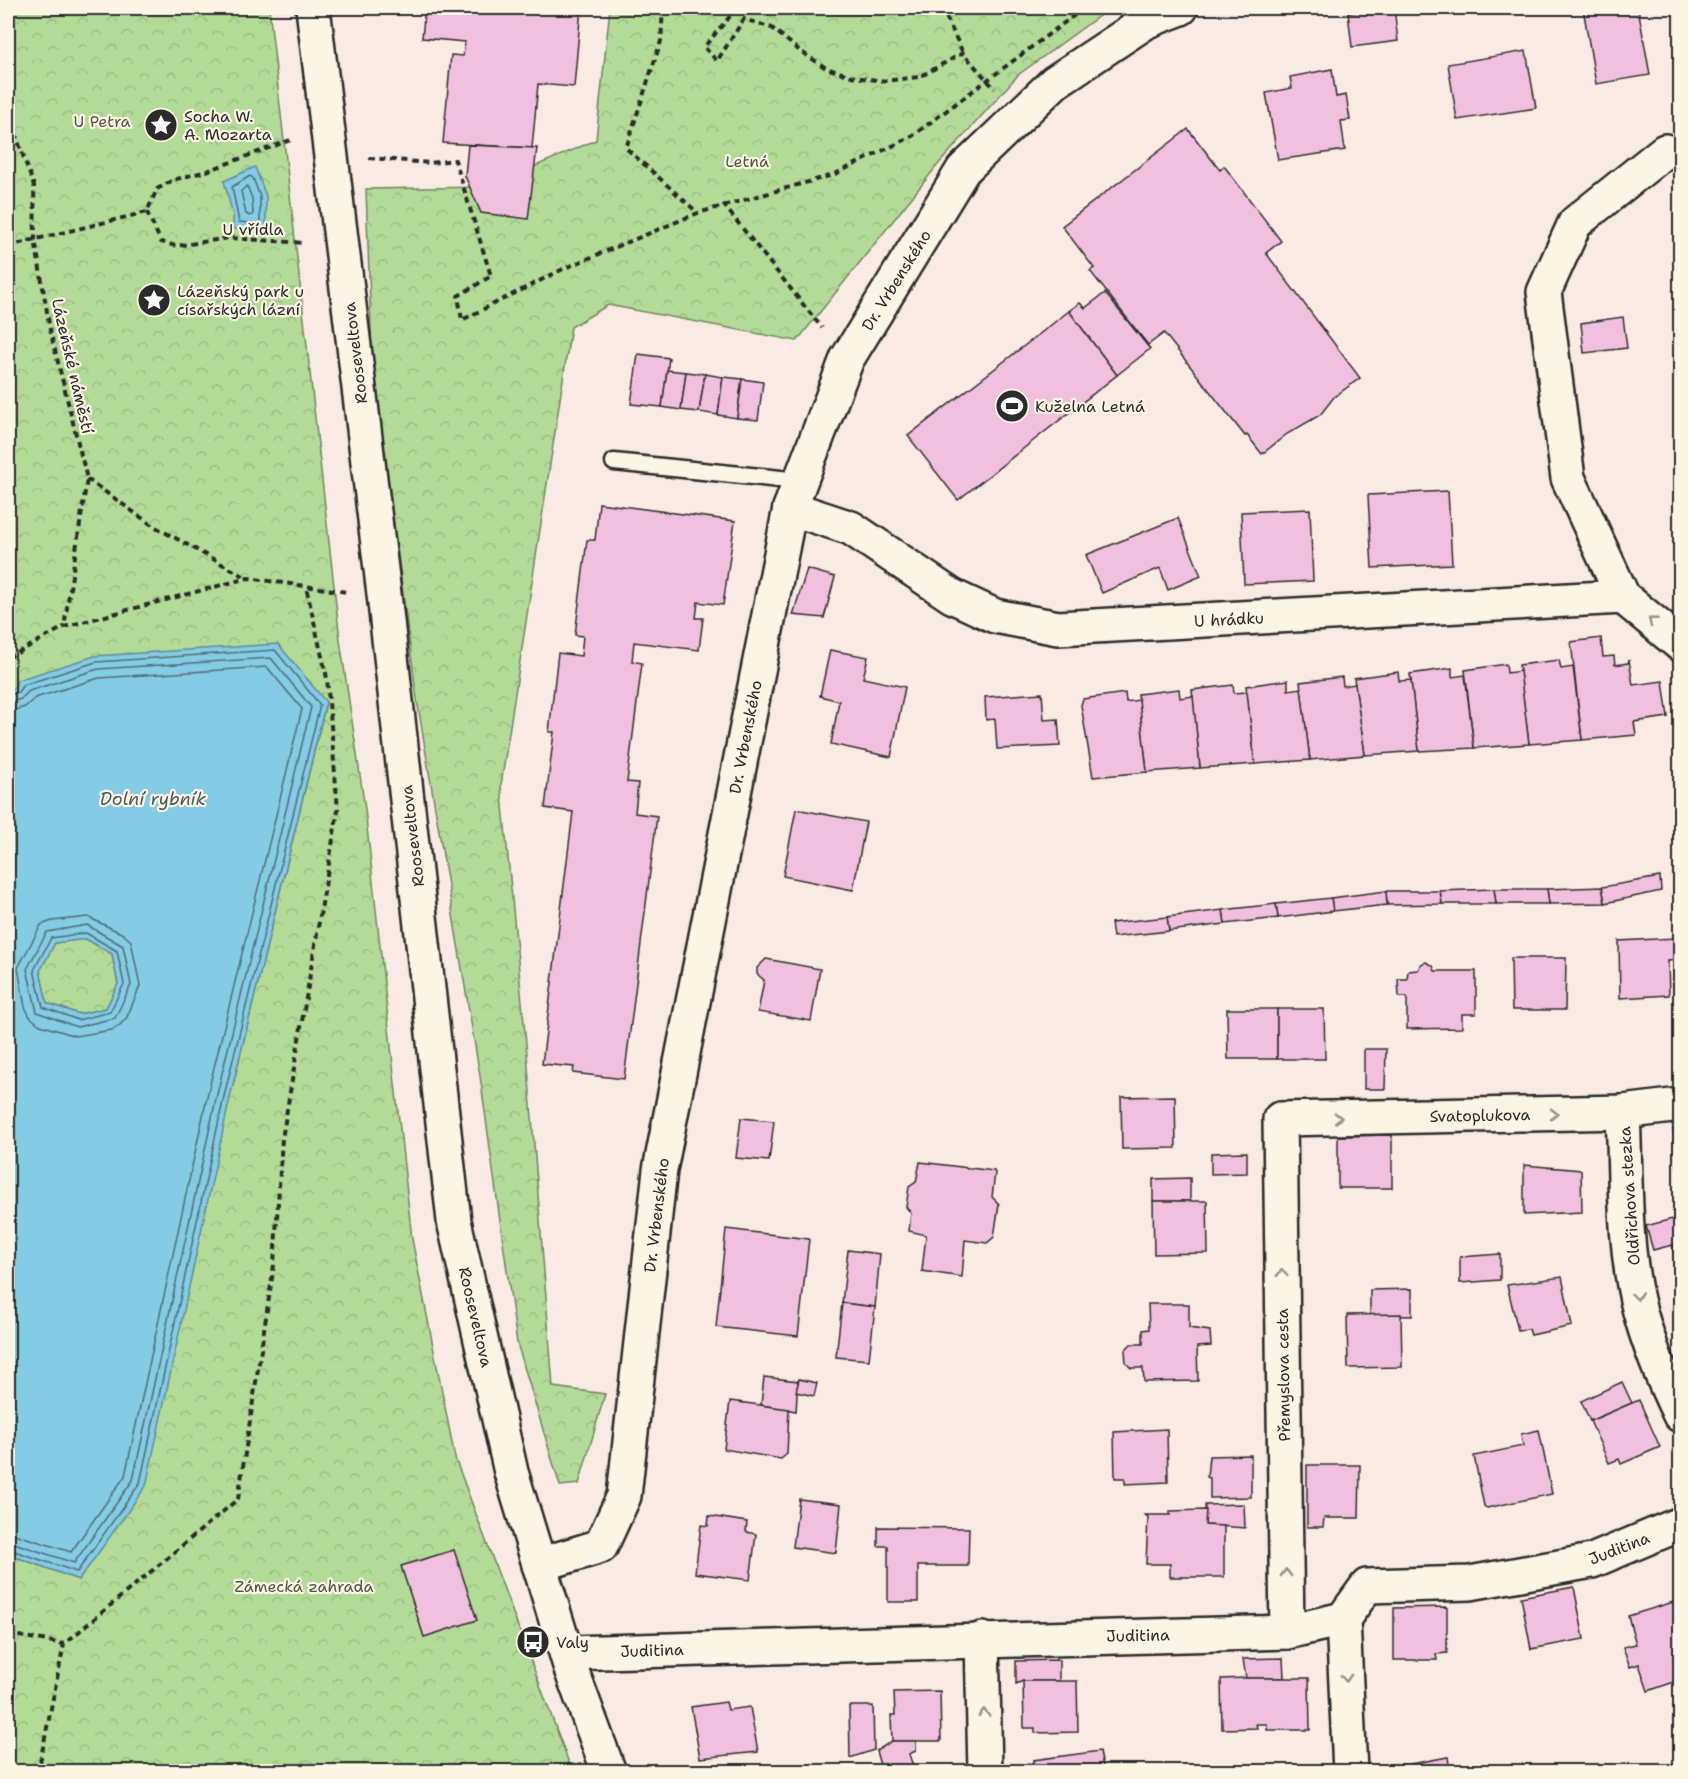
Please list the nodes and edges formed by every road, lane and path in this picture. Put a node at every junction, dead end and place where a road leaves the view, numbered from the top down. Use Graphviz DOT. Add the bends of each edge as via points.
graph roads {
  1 [pos="313,8"];
  2 [pos="663,8"];
  3 [pos="737,8"];
  4 [pos="942,8"];
  5 [pos="1084,8"];
  6 [pos="1181,8"];
  7 [pos="963,53"];
  8 [pos="988,80"];
  9 [pos="8,113"];
  10 [pos="329,141"];
  11 [pos="1665,151"];
  12 [pos="723,204"];
  13 [pos="147,212"];
  14 [pos="698,213"];
  15 [pos="34,239"];
  16 [pos="8,246"];
  17 [pos="342,248"];
  18 [pos="847,359"];
  19 [pos="614,462"];
  20 [pos="87,479"];
  21 [pos="795,495"];
  22 [pos="248,578"];
  23 [pos="306,587"];
  24 [pos="384,594"];
  25 [pos="1623,597"];
  26 [pos="64,627"];
  27 [pos="1680,644"];
  28 [pos="8,658"];
  29 [pos="1680,1105"];
  30 [pos="1623,1112"];
  31 [pos="1280,1119"];
  32 [pos="1680,1415"];
  33 [pos="1680,1524"];
  34 [pos="539,1565"];
  35 [pos="1342,1619"];
  36 [pos="1287,1632"];
  37 [pos="8,1634"];
  38 [pos="982,1639"];
  39 [pos="64,1644"];
  40 [pos="568,1653"];
  41 [pos="38,1772"];
  42 [pos="609,1772"];
  43 [pos="985,1772"];
  44 [pos="1350,1772"];
  1 -- 10 [label="street, Rooseveltova"];
  2 -- 14 [label="path" via="661,41 626,148"];
  3 -- 7 [label="path" via="704,47 717,62 744,19 772,28 826,68 855,77 884,81 919,77"];
  4 -- 7 [label="path"];
  5 -- 8 [label="path"];
  6 -- 18 [label="street, Dr. Vrbenského" via="1147,21 1055,82 963,170"];
  7 -- 8 [label="path"];
  8 -- 12 [label="path" via="911,137 833,174"];
  9 -- 15 [label="path, Lázeňské náměstí" via="34,186"];
  10 -- 13 [label="path" via="276,144 173,180 156,189"];
  10 -- 14 [label="path" via="430,163 455,160 491,276 458,296 462,320 563,269"];
  10 -- 17 [label="street, Rooseveltova"];
  11 -- 25 [label="street" via="1575,223 1544,292 1568,478"];
  12 -- 14 [label="path"];
  12 -- 18 [label="path"];
  13 -- 15 [label="path"];
  13 -- 17 [label="path, U vřídla" via="161,242 176,246 229,238 280,239"];
  15 -- 16 [label="path"];
  15 -- 20 [label="path, Lázeňské náměstí" via="50,330"];
  17 -- 24 [label="street, Rooseveltova"];
  18 -- 21 [label="street, Dr. Vrbenského"];
  19 -- 21 [label="lane"];
  20 -- 22 [label="path" via="152,525"];
  20 -- 26 [label="path, Lázeňské náměstí"];
  21 -- 25 [label="street, U hrádku" via="952,596 995,616 1058,628"];
  21 -- 34 [label="street, Dr. Vrbenského" via="660,1170 624,1496 601,1546"];
  22 -- 23 [label="path"];
  22 -- 26 [label="path"];
  23 -- 24 [label="path"];
  23 -- 39 [label="path" via="327,678 338,810 282,1139 274,1265 238,1499"];
  24 -- 34 [label="street, Rooseveltova" via="454,1221 511,1472"];
  27 -- 25 [label="street, one-way"];
  26 -- 28 [label="path"];
  29 -- 30 [label="street, Svatoplukova"];
  31 -- 30 [label="street, Svatoplukova, one-way"];
  30 -- 32 [label="street, Oldřichova stezka, one-way" via="1629,1239 1639,1306 1659,1371"];
  36 -- 31 [label="street, Přemyslova cesta, one-way"];
  33 -- 35 [label="street, Juditina" via="1592,1561 1470,1583 1367,1586"];
  34 -- 40 [label="street, Rooseveltova"];
  35 -- 36 [label="street, Juditina"];
  35 -- 44 [label="street, one-way"];
  36 -- 38 [label="street, Juditina"];
  37 -- 39 [label="path"];
  38 -- 40 [label="street, Juditina"];
  43 -- 38 [label="street, one-way"];
  39 -- 41 [label="path"];
  40 -- 42 [label="street, Rooseveltova"];
}
